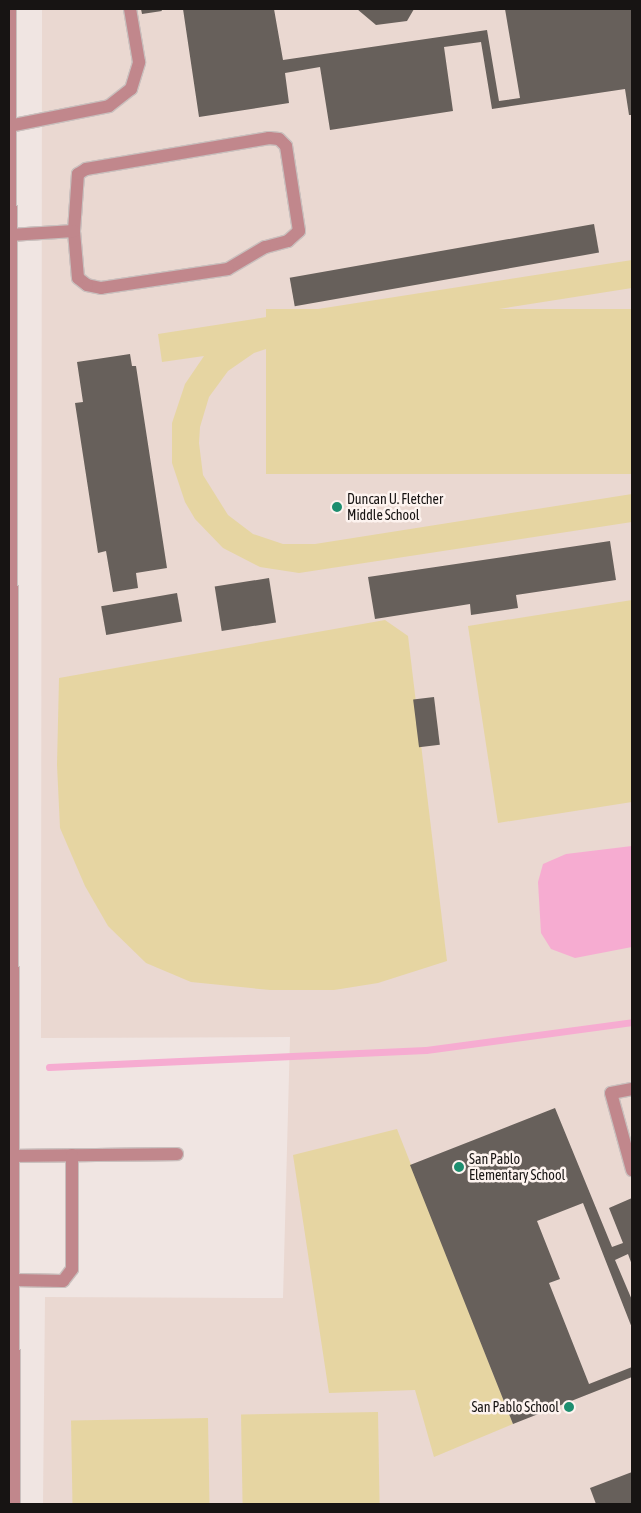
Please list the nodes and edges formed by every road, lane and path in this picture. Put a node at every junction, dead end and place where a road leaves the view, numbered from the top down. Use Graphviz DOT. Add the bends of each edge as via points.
graph roads {
  1 [pos="10,9"];
  2 [pos="130,9"];
  3 [pos="9,126"];
  4 [pos="74,231"];
  5 [pos="10,235"];
  6 [pos="632,1089"];
  7 [pos="177,1154"];
  8 [pos="72,1155"];
  9 [pos="15,1156"];
  10 [pos="632,1170"];
  11 [pos="12,1282"];
  12 [pos="14,1504"];
  1 -- 3 [label="street"];
  2 -- 3 [label="street" via="139,62 131,89 109,106"];
  3 -- 5 [label="street"];
  4 -- 4 [label="street" via="77,272 87,285 101,288 228,269 265,247 288,241 299,231 286,146 279,139 269,138 86,169 78,174 76,181"];
  4 -- 5 [label="street"];
  5 -- 9 [label="street"];
  6 -- 10 [label="street" via="611,1093"];
  7 -- 8 [label="street"];
  8 -- 9 [label="street"];
  8 -- 11 [label="street" via="72,1269 64,1281"];
  9 -- 11 [label="street"];
  11 -- 12 [label="street"];
}
